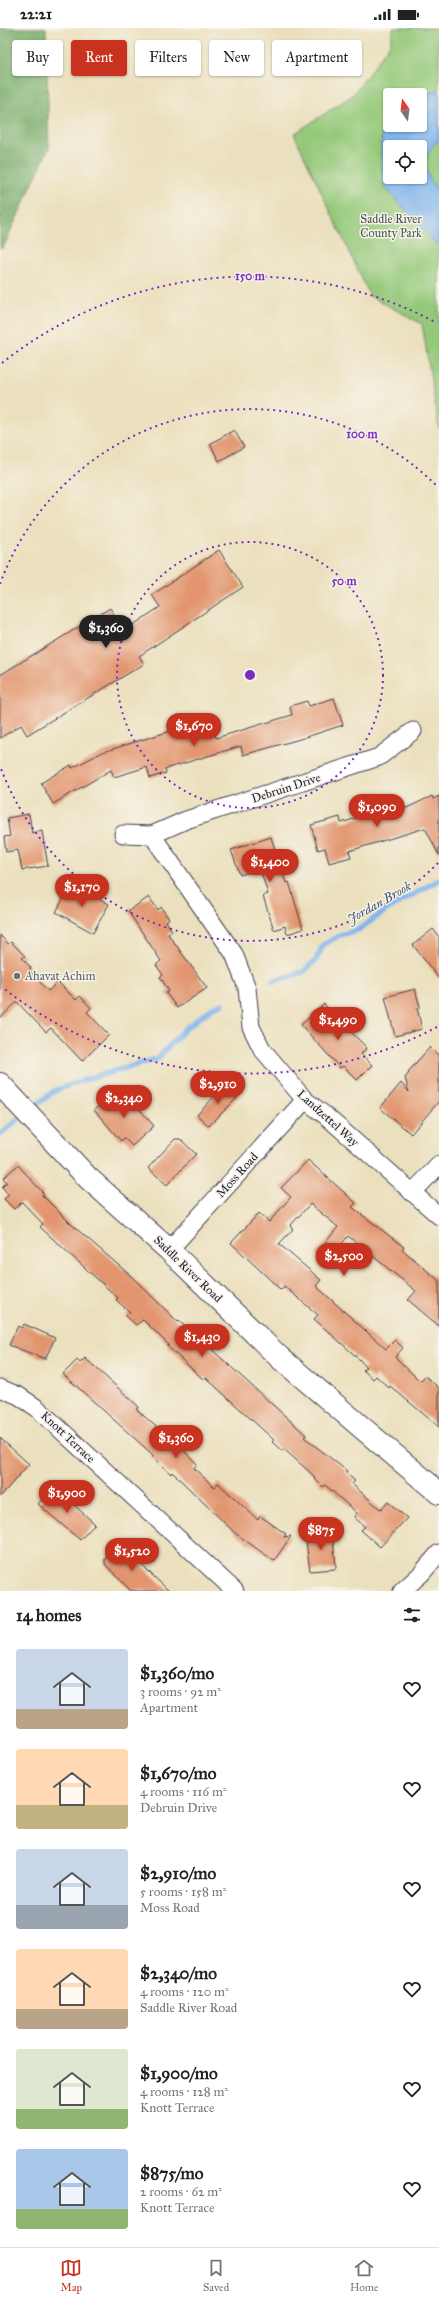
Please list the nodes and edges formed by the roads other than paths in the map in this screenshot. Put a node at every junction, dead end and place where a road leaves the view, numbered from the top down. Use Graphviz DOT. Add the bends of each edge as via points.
graph roads {
  1 [pos="413,731"];
  2 [pos="124,834"];
  3 [pos="152,835"];
  4 [pos="0,1084"];
  5 [pos="305,1100"];
  6 [pos="439,1165"];
  7 [pos="412,1192"];
  8 [pos="439,1216"];
  9 [pos="169,1250"];
  10 [pos="0,1388"];
  11 [pos="439,1493"];
  12 [pos="439,1553"];
  13 [pos="235,1591"];
  14 [pos="402,1591"];
  1 -- 3 [label="street, Debruin Drive" via="379,757 186,820"];
  2 -- 3 [label="street"];
  3 -- 5 [label="street, Landzettel Way" via="234,954 247,988 251,1028 262,1049"];
  4 -- 9 [label="main road, Saddle River Road" via="88,1178"];
  5 -- 7 [label="street, Landzettel Way"];
  5 -- 9 [label="street, Moss Road"];
  6 -- 7 [label="street"];
  7 -- 8 [label="street, Landzettel Way"];
  9 -- 11 [label="main road, Saddle River Road" via="280,1358"];
  10 -- 13 [label="street, Knott Terrace" via="37,1408"];
  12 -- 14 [label="street"];
}
